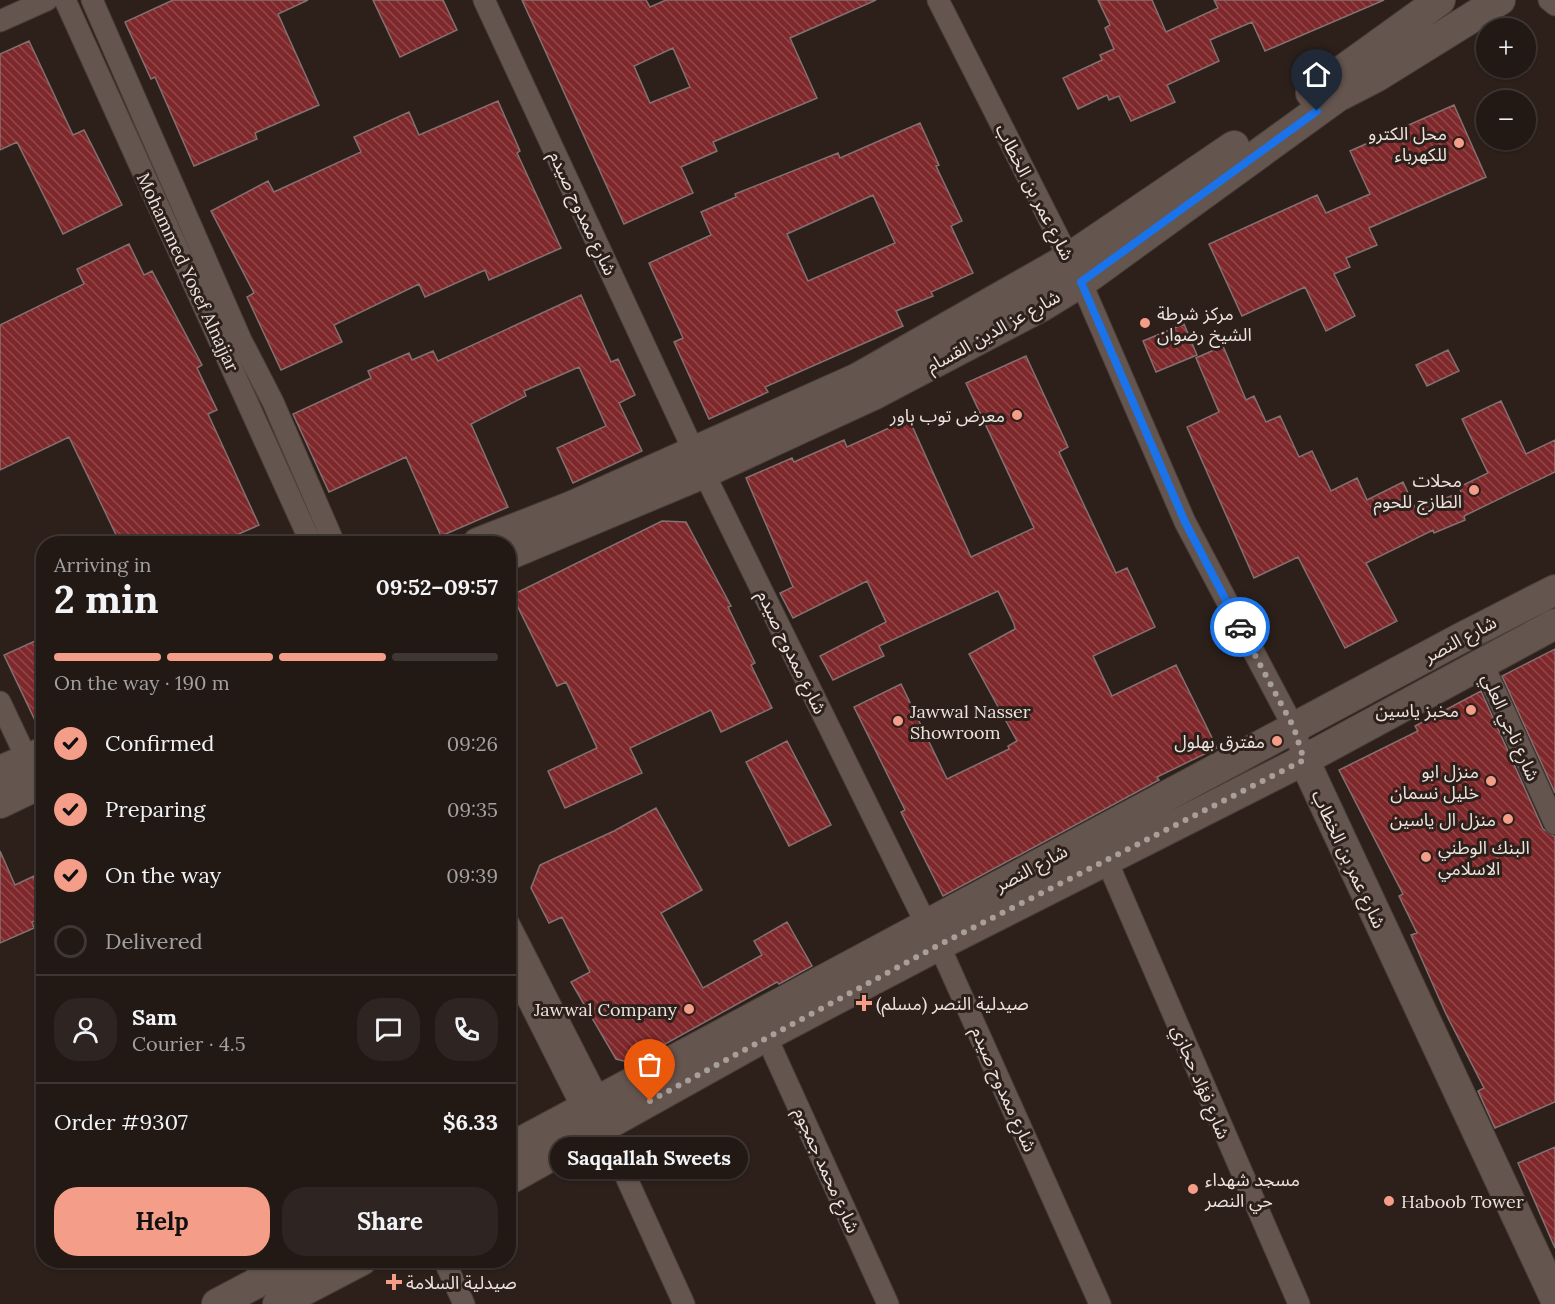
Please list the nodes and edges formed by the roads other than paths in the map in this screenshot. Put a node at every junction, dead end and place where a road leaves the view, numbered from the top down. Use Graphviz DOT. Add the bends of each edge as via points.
graph roads {
  1 [pos="47,0"];
  2 [pos="65,0"];
  3 [pos="92,0"];
  4 [pos="484,0"];
  5 [pos="938,0"];
  6 [pos="1440,0"];
  7 [pos="1500,0"];
  8 [pos="1549,0"];
  9 [pos="1555,5"];
  10 [pos="0,21"];
  11 [pos="1075,270"];
  12 [pos="699,462"];
  13 [pos="308,536"];
  14 [pos="331,536"];
  15 [pos="496,536"];
  16 [pos="516,551"];
  17 [pos="1555,590"];
  18 [pos="1555,624"];
  19 [pos="1482,662"];
  20 [pos="0,702"];
  21 [pos="1294,728"];
  22 [pos="1304,760"];
  23 [pos="33,774"];
  24 [pos="0,803"];
  25 [pos="1555,824"];
  26 [pos="1106,859"];
  27 [pos="933,935"];
  28 [pos="516,939"];
  29 [pos="516,974"];
  30 [pos="766,1036"];
  31 [pos="597,1116"];
  32 [pos="516,1146"];
  33 [pos="516,1174"];
  34 [pos="287,1268"];
  35 [pos="325,1268"];
  36 [pos="448,1268"];
  37 [pos="265,1281"];
  38 [pos="1555,1298"];
  39 [pos="217,1304"];
  40 [pos="464,1304"];
  41 [pos="684,1304"];
  42 [pos="888,1304"];
  43 [pos="1100,1304"];
  44 [pos="1299,1304"];
  1 -- 10 [label="street"];
  2 -- 13 [label="street, Mohammed Yosef Alnajjar"];
  3 -- 14 [label="street, Mohammed Yosef Alnajjar"];
  4 -- 12 [label="street, شارع ممدوح صيدم"];
  5 -- 11 [label="street, شارع عمر بن الخطاب"];
  6 -- 11 [label="main road, شارع عز الدين القسام" via="1220,156"];
  7 -- 11 [label="main road, شارع عز الدين القسام" via="1337,97"];
  8 -- 9 [label="street"];
  11 -- 12 [label="main road, شارع عز الدين القسام"];
  11 -- 21 [label="street, شارع عمر بن الخطاب" via="1185,522"];
  12 -- 15 [label="main road, شارع عز الدين القسام"];
  12 -- 16 [label="main road, شارع عز الدين القسام"];
  12 -- 27 [label="street, شارع ممدوح صيدم"];
  17 -- 21 [label="main road, شارع النصر"];
  18 -- 19 [label="main road, شارع النصر"];
  19 -- 22 [label="main road, شارع النصر"];
  19 -- 25 [label="street, شارع ناجي العلي"];
  20 -- 23 [label="street"];
  21 -- 22 [label="street, شارع عمر بن الخطاب"];
  21 -- 27 [label="main road, شارع النصر"];
  22 -- 26 [label="main road, شارع النصر"];
  22 -- 38 [label="main road, شارع عمر بن الخطاب"];
  23 -- 24 [label="main road"];
  26 -- 27 [label="main road, شارع النصر"];
  26 -- 44 [label="street, شارع فؤاد حجازي"];
  27 -- 30 [label="main road, شارع النصر"];
  27 -- 31 [label="main road, شارع النصر"];
  27 -- 43 [label="street, شارع ممدوح صيدم"];
  28 -- 31 [label="street"];
  29 -- 31 [label="street"];
  30 -- 31 [label="main road, شارع النصر"];
  30 -- 42 [label="street, شارع محمد جمجوم"];
  31 -- 32 [label="main road, شارع النصر"];
  31 -- 33 [label="main road, شارع النصر"];
  31 -- 41 [label="street"];
  34 -- 37 [label="main road"];
  35 -- 37 [label="main road"];
  36 -- 40 [label="street"];
  37 -- 39 [label="main road"];
}
